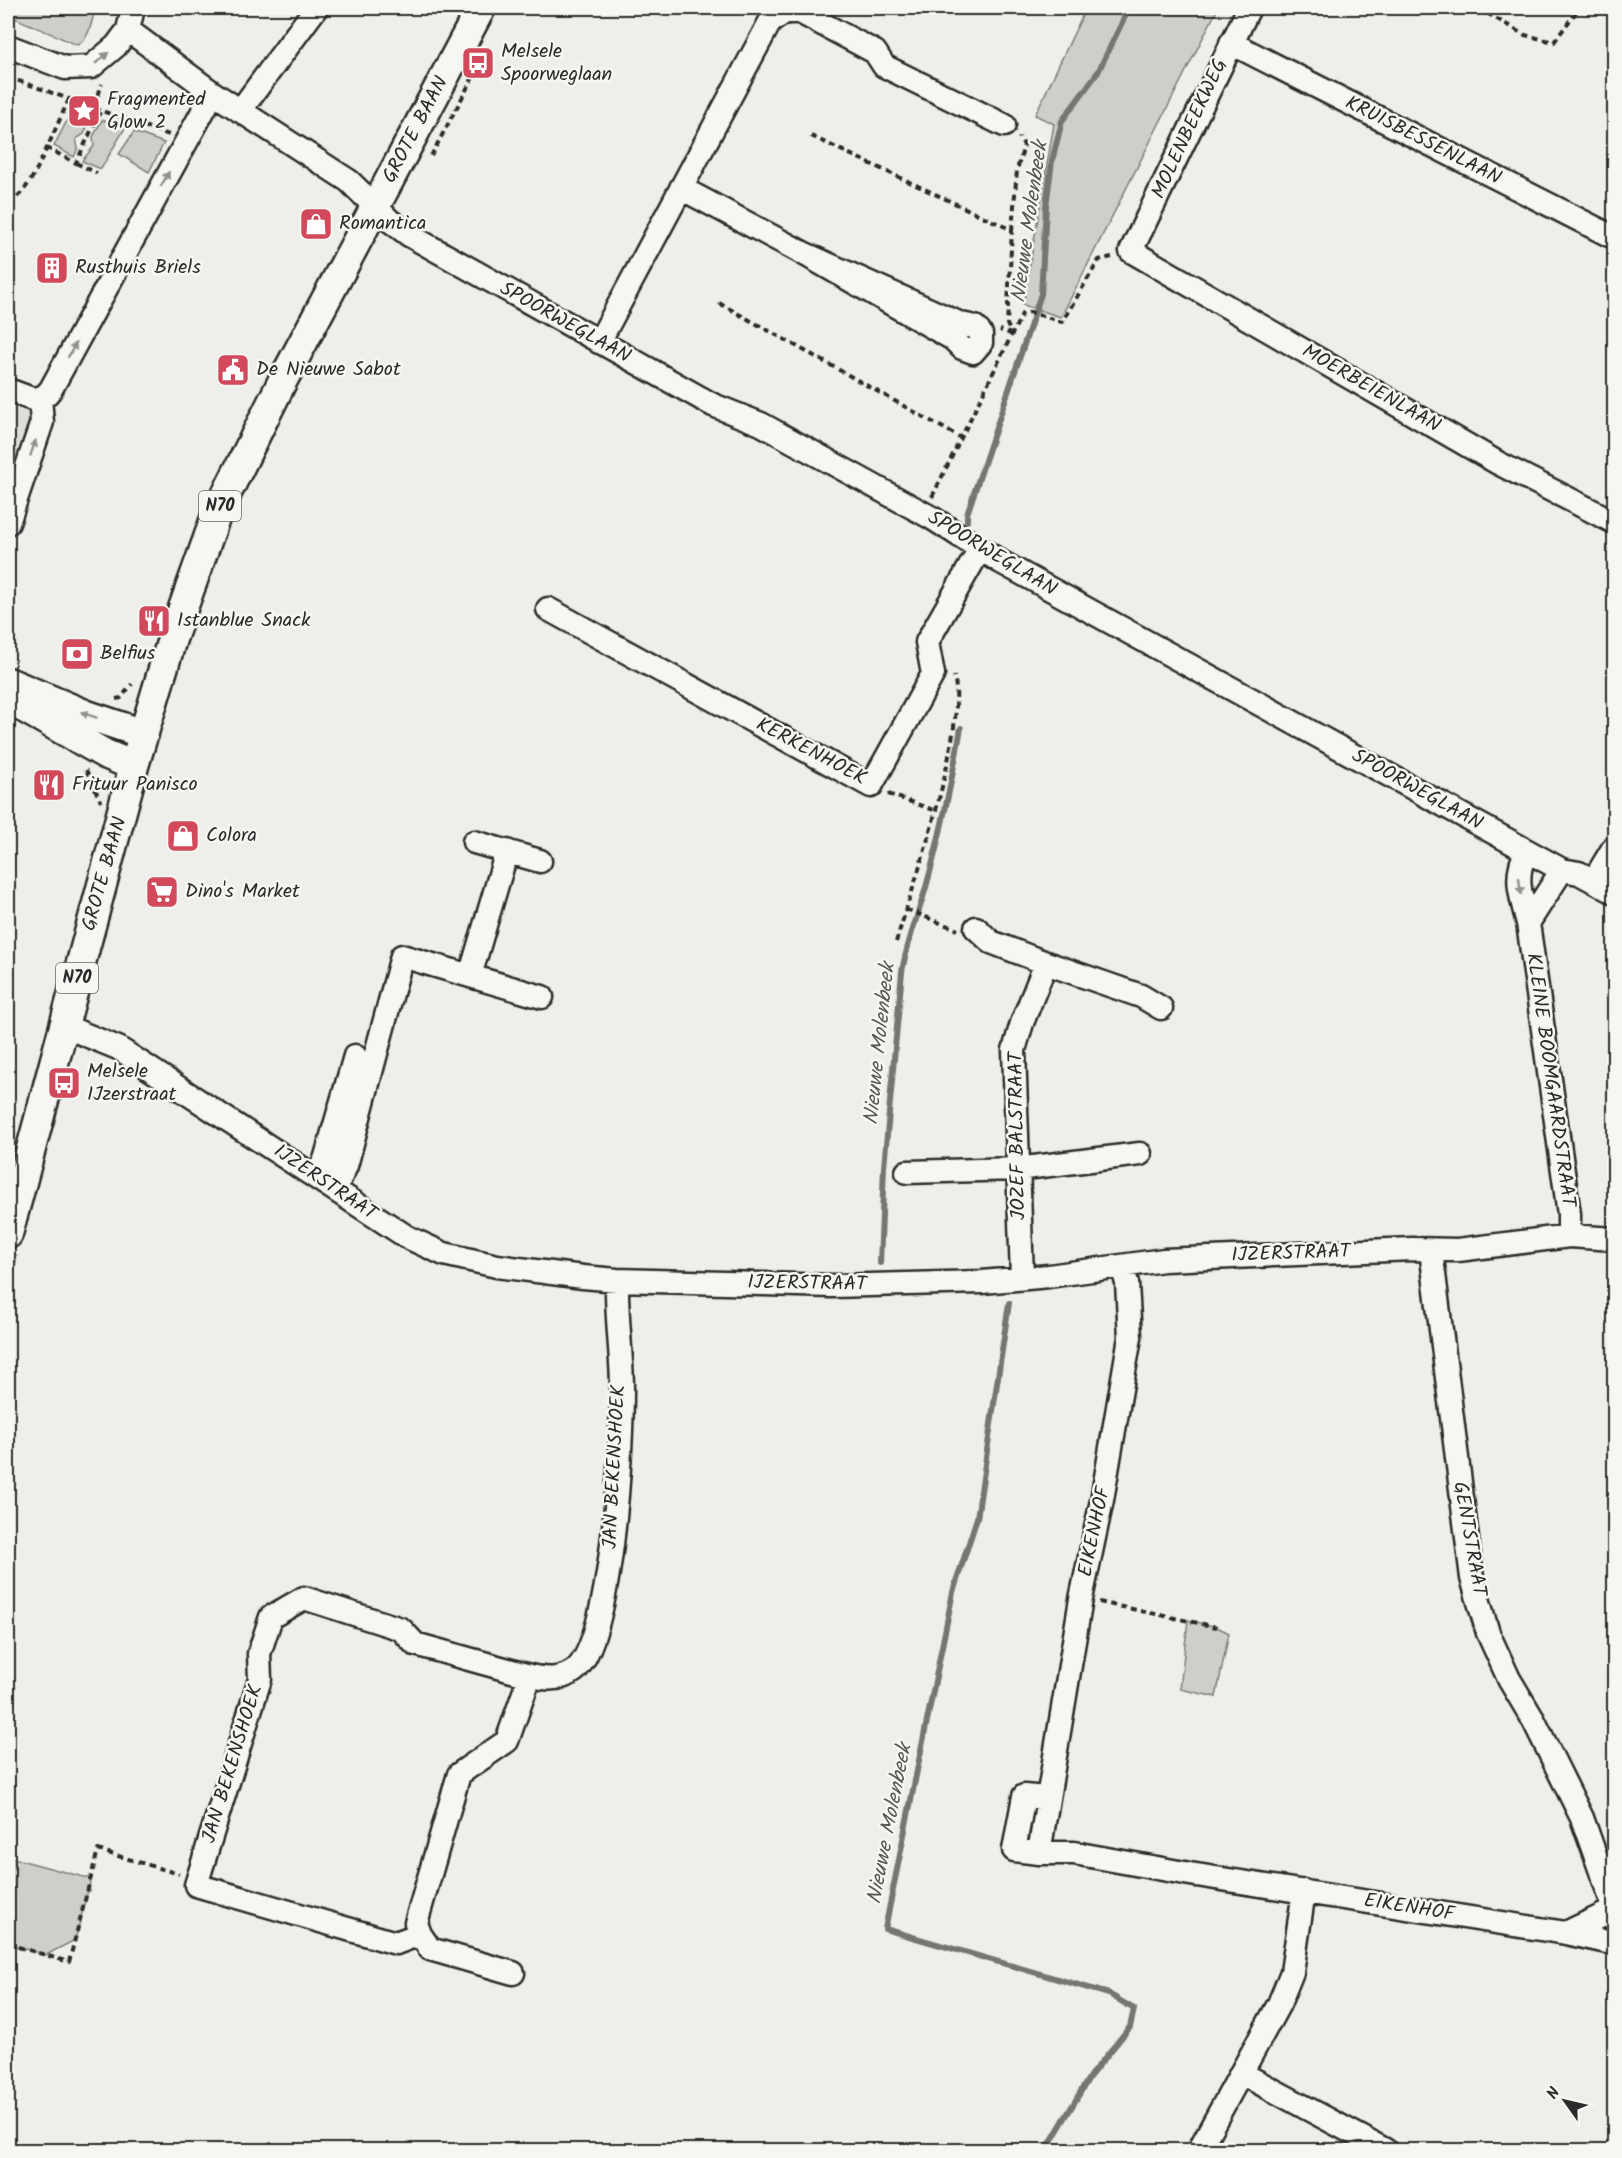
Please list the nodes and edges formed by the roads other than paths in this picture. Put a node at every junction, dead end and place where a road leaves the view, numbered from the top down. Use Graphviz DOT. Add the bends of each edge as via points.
graph roads {
  1 [pos="134,8"];
  2 [pos="316,8"];
  3 [pos="481,8"];
  4 [pos="1249,8"];
  5 [pos="128,30"];
  6 [pos="1231,43"];
  7 [pos="8,46"];
  8 [pos="213,93"];
  9 [pos="240,111"];
  10 [pos="1004,125"];
  11 [pos="681,188"];
  12 [pos="376,206"];
  13 [pos="1614,233"];
  14 [pos="1131,252"];
  15 [pos="981,334"];
  16 [pos="599,342"];
  17 [pos="8,390"];
  18 [pos="40,398"];
  19 [pos="1614,522"];
  20 [pos="8,523"];
  21 [pos="981,549"];
  22 [pos="548,609"];
  23 [pos="8,682"];
  24 [pos="8,699"];
  25 [pos="144,734"];
  26 [pos="134,766"];
  27 [pos="474,842"];
  28 [pos="1614,847"];
  29 [pos="507,851"];
  30 [pos="1527,851"];
  31 [pos="540,861"];
  32 [pos="1562,870"];
  33 [pos="1594,880"];
  34 [pos="1614,892"];
  35 [pos="1528,923"];
  36 [pos="976,928"];
  37 [pos="1046,963"];
  38 [pos="470,976"];
  39 [pos="542,997"];
  40 [pos="1161,1008"];
  41 [pos="64,1026"];
  42 [pos="355,1056"];
  43 [pos="1140,1154"];
  44 [pos="1017,1169"];
  45 [pos="907,1172"];
  46 [pos="316,1176"];
  47 [pos="335,1189"];
  48 [pos="1569,1236"];
  49 [pos="14,1239"];
  50 [pos="1614,1239"];
  51 [pos="1431,1250"];
  52 [pos="1122,1266"];
  53 [pos="1022,1277"];
  54 [pos="616,1280"];
  55 [pos="530,1676"];
  56 [pos="1304,1891"];
  57 [pos="1614,1909"];
  58 [pos="1566,1933"];
  59 [pos="420,1934"];
  60 [pos="1614,1940"];
  61 [pos="513,1974"];
  62 [pos="1241,2073"];
  63 [pos="1199,2151"];
  64 [pos="1385,2151"];
  1 -- 5 [label="street"];
  2 -- 9 [label="street"];
  3 -- 12 [label="main road, GROTE BAAN / N70"];
  4 -- 6 [label="street, MOLENBEEKWEG"];
  7 -- 5 [label="street, one-way" via="65,68 91,67"];
  5 -- 8 [label="street, SPOORWEGLAAN"];
  6 -- 13 [label="street, KRUISBESSENLAAN" via="1609,235"];
  6 -- 14 [label="street, MOLENBEEKWEG"];
  8 -- 9 [label="street, SPOORWEGLAAN"];
  18 -- 8 [label="street, one-way" via="51,389"];
  9 -- 12 [label="street, SPOORWEGLAAN" via="342,177"];
  10 -- 11 [label="street" via="884,66 875,52 800,12 784,12 770,22"];
  11 -- 15 [label="street" via="803,253 975,327"];
  11 -- 16 [label="street"];
  12 -- 16 [label="street, SPOORWEGLAAN" via="409,234"];
  12 -- 25 [label="main road, GROTE BAAN / N70" via="258,427 217,513 172,639"];
  14 -- 19 [label="street, MOERBEIENLAAN" via="1498,463"];
  16 -- 21 [label="street, SPOORWEGLAAN" via="713,405 761,424 924,513"];
  17 -- 18 [label="street" via="29,399"];
  20 -- 18 [label="street, one-way" via="42,422"];
  21 -- 22 [label="street, KERKENHOEK" via="927,642 933,674 871,786"];
  21 -- 30 [label="street, SPOORWEGLAAN"];
  25 -- 23 [label="main road, one-way"];
  24 -- 26 [label="main road" via="105,754"];
  25 -- 26 [label="main road, GROTE BAAN / N70"];
  26 -- 41 [label="main road, GROTE BAAN / N70"];
  27 -- 29 [label="street"];
  28 -- 33 [label="street"];
  29 -- 31 [label="street"];
  29 -- 38 [label="street"];
  30 -- 32 [label="street, SPOORWEGLAAN"];
  30 -- 35 [label="street, KLEINE BOOMGAARDSTRAAT, one-way" via="1518,877"];
  32 -- 33 [label="street, SPOORWEGLAAN"];
  32 -- 35 [label="street"];
  33 -- 34 [label="street, SPOORWEGLAAN"];
  35 -- 48 [label="street, KLEINE BOOMGAARDSTRAAT"];
  36 -- 37 [label="street" via="991,942"];
  37 -- 40 [label="street" via="1141,996"];
  37 -- 44 [label="street, JOZEF BALSTRAAT" via="1014,1050"];
  38 -- 39 [label="street"];
  38 -- 47 [label="street" via="402,956 346,1166"];
  41 -- 46 [label="street, IJZERSTRAAT" via="118,1048"];
  41 -- 49 [label="main road, GROTE BAAN / N70"];
  42 -- 46 [label="street" via="325,1160"];
  43 -- 44 [label="street"];
  44 -- 45 [label="street"];
  44 -- 53 [label="street, JOZEF BALSTRAAT"];
  46 -- 47 [label="street, IJZERSTRAAT"];
  47 -- 54 [label="street, IJZERSTRAAT" via="407,1237 444,1254 496,1266"];
  48 -- 50 [label="street, IJZERSTRAAT"];
  48 -- 51 [label="street, IJZERSTRAAT"];
  51 -- 52 [label="street, IJZERSTRAAT" via="1245,1255"];
  51 -- 57 [label="street, GENTSTRAAT" via="1472,1578 1488,1633 1581,1818"];
  52 -- 53 [label="street, IJZERSTRAAT"];
  52 -- 56 [label="street, EIKENHOF" via="1127,1283 1130,1337 1039,1854 1074,1853"];
  53 -- 54 [label="street, IJZERSTRAAT" via="982,1282 832,1286"];
  54 -- 55 [label="street, JAN BEKENSHOEK" via="622,1389 609,1570 590,1650 573,1672 546,1679"];
  55 -- 59 [label="street" via="507,1741 459,1774 416,1923"];
  55 -- 59 [label="street, JAN BEKENSHOEK" via="415,1644 401,1629 304,1598 271,1617 259,1654 260,1679 196,1885 396,1943"];
  56 -- 58 [label="street, EIKENHOF"];
  56 -- 62 [label="street" via="1292,1972"];
  57 -- 58 [label="street"];
  58 -- 60 [label="street, EIKENHOF"];
  59 -- 61 [label="street" via="430,1949"];
  62 -- 63 [label="street"];
  62 -- 64 [label="street"];
}
